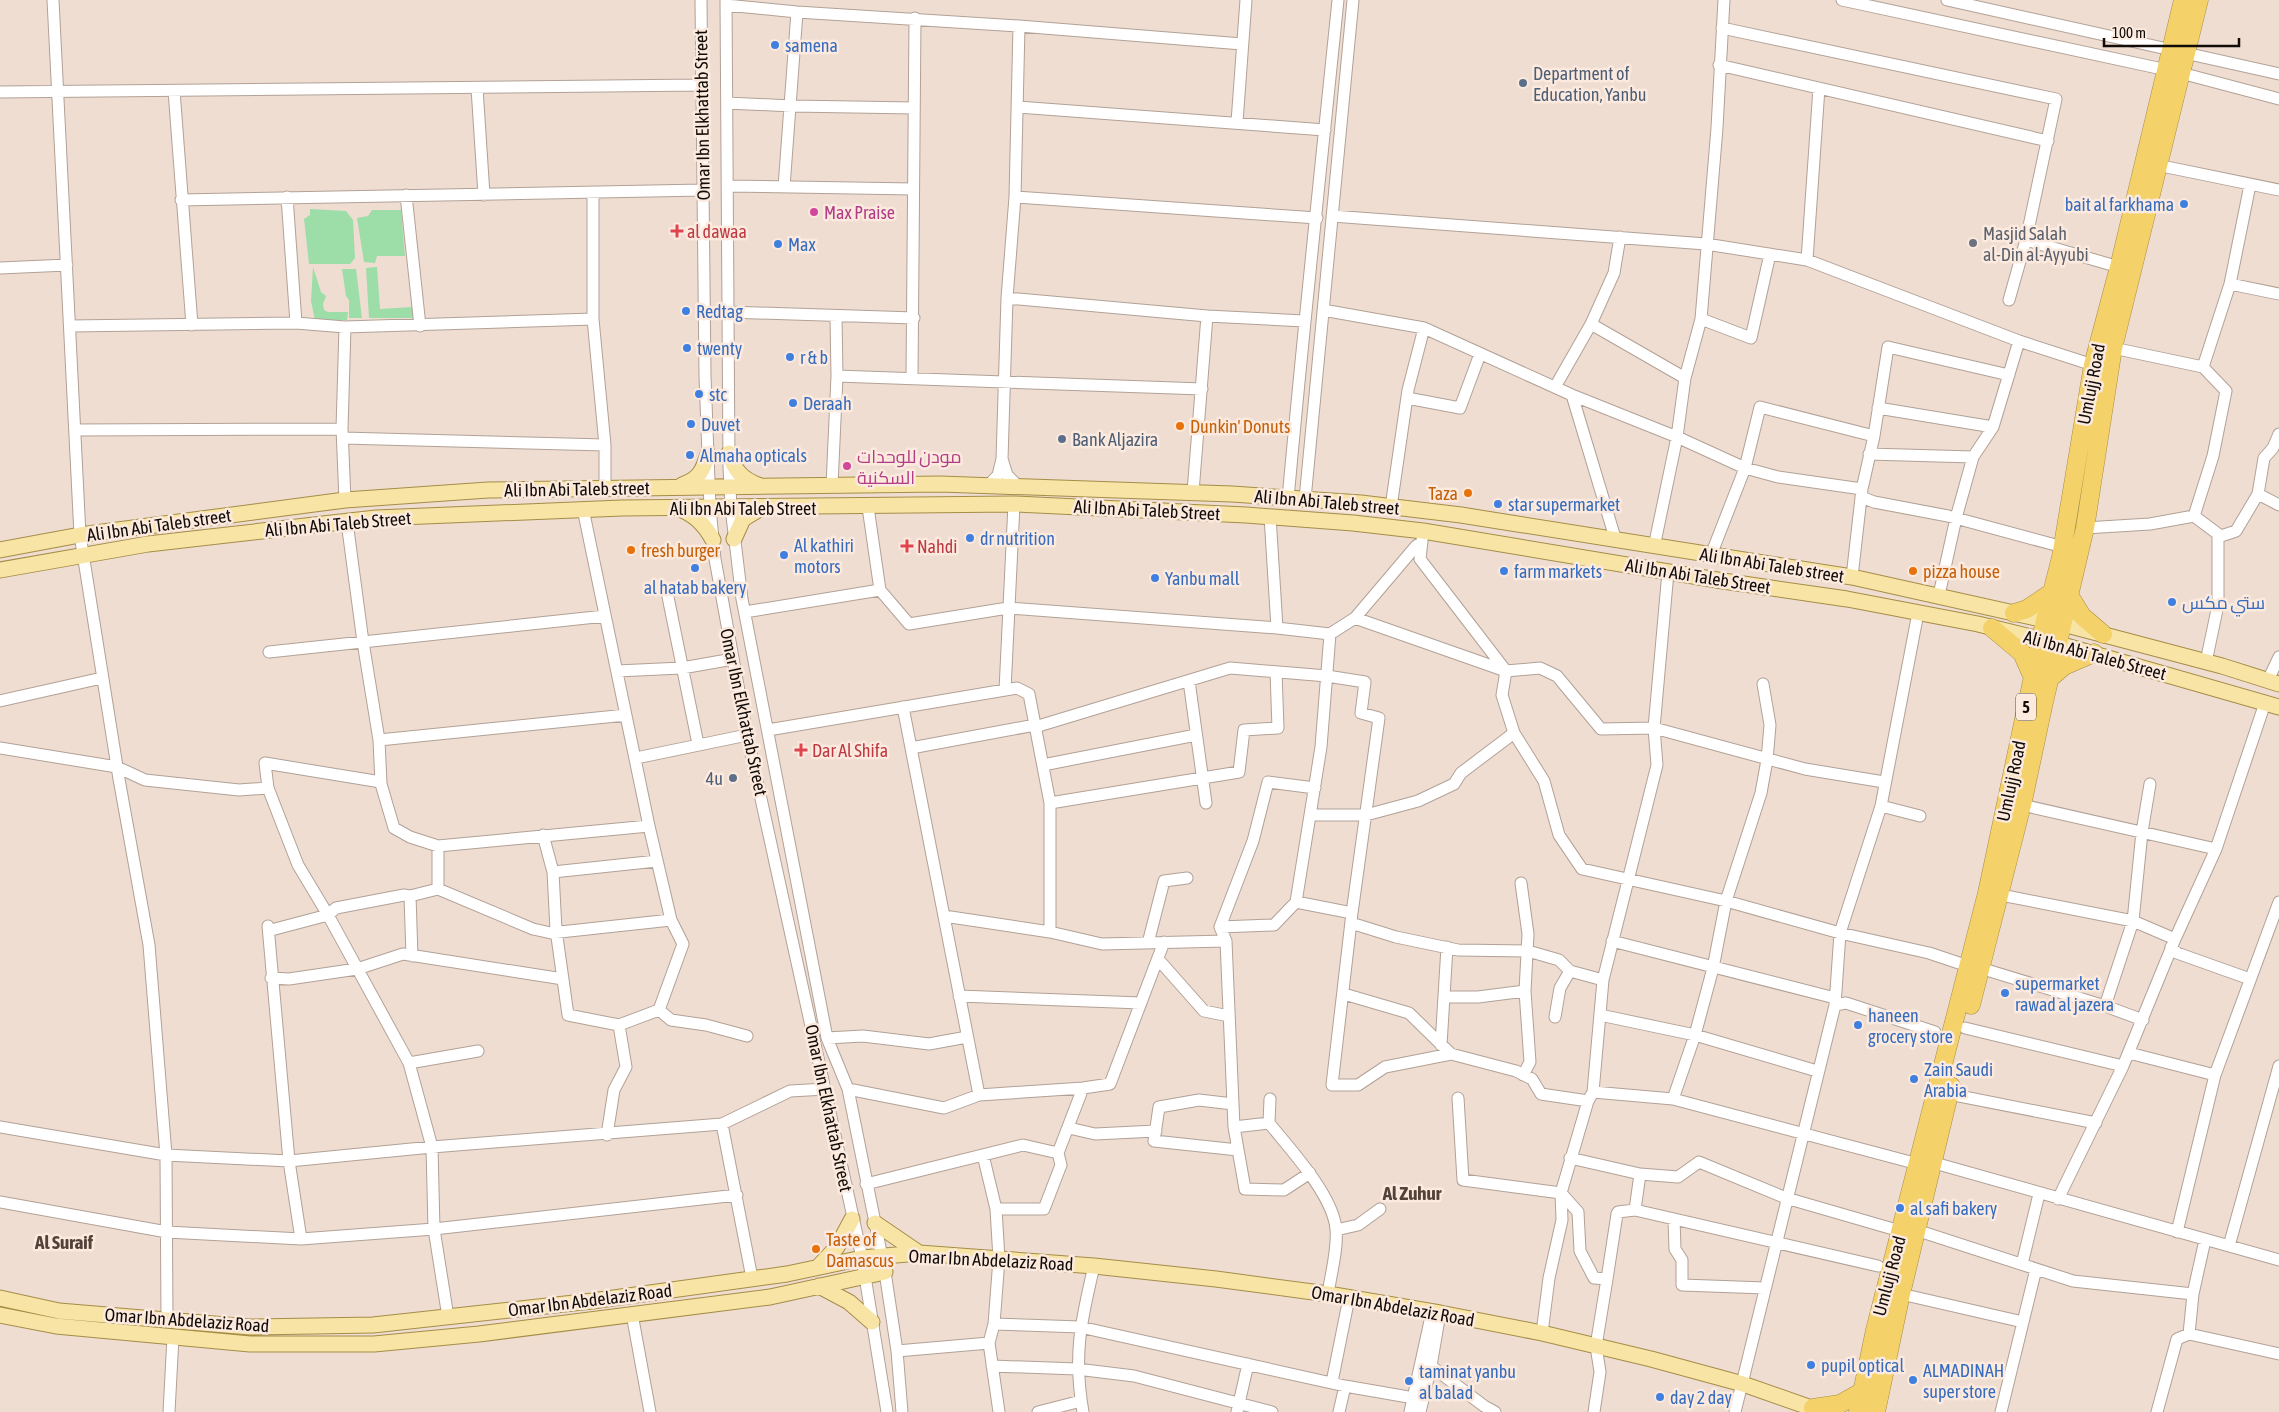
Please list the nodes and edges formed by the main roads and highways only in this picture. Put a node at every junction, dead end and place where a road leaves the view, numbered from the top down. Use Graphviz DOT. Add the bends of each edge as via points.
graph roads {
  1 [pos="2183,0"];
  2 [pos="2199,0"];
  3 [pos="2179,51"];
  4 [pos="2174,72"];
  5 [pos="730,453"];
  6 [pos="708,454"];
  7 [pos="762,486"];
  8 [pos="676,487"];
  9 [pos="676,508"];
  10 [pos="762,508"];
  11 [pos="734,539"];
  12 [pos="713,540"];
  13 [pos="0,550"];
  14 [pos="0,570"];
  15 [pos="2051,593"];
  16 [pos="2069,595"];
  17 [pos="2014,614"];
  18 [pos="2045,620"];
  19 [pos="2063,624"];
  20 [pos="1992,628"];
  21 [pos="2103,634"];
  22 [pos="2041,640"];
  23 [pos="2059,644"];
  24 [pos="2094,653"];
  25 [pos="2041,678"];
  26 [pos="2273,682"];
  27 [pos="2272,705"];
  28 [pos="1974,967"];
  29 [pos="1925,1163"];
  30 [pos="852,1219"];
  31 [pos="875,1223"];
  32 [pos="1908,1231"];
  33 [pos="918,1253"];
  34 [pos="818,1267"];
  35 [pos="885,1272"];
  36 [pos="819,1286"];
  37 [pos="0,1298"];
  38 [pos="0,1315"];
  39 [pos="872,1322"];
  40 [pos="1872,1391"];
  41 [pos="1818,1410"];
  42 [pos="1858,1412"];
  43 [pos="1876,1412"];
  44 [pos="1887,1412"];
  1 -- 3 [label="highway, Umlujj Road / 5"];
  2 -- 3 [label="highway, Umlujj Road / 5"];
  3 -- 4 [label="highway, Umlujj Road / 5"];
  4 -- 15 [label="highway, Umlujj Road / 5" via="2093,365 2063,547"];
  4 -- 16 [label="highway, Umlujj Road / 5" via="2157,165 2113,348 2085,528"];
  5 -- 7 [label="main road" via="740,475"];
  6 -- 8 [label="main road" via="704,470 698,477"];
  7 -- 8 [label="main road, Ali Ibn Abi Taleb street"];
  7 -- 17 [label="main road, Ali Ibn Abi Taleb street" via="989,485 1193,492 1392,507 1852,577"];
  8 -- 13 [label="main road, Ali Ibn Abi Taleb street" via="488,490 346,500 80,535"];
  9 -- 10 [label="main road, Ali Ibn Abi Taleb Street"];
  9 -- 12 [label="main road" via="699,520"];
  9 -- 14 [label="main road, Ali Ibn Abi Taleb Street" via="347,522 182,540"];
  10 -- 11 [label="main road" via="743,519"];
  10 -- 20 [label="main road, Ali Ibn Abi Taleb Street" via="1014,504 1270,516 1847,599"];
  15 -- 17 [label="highway"];
  15 -- 18 [label="highway, Umlujj Road / 5"];
  16 -- 19 [label="highway, Umlujj Road / 5"];
  16 -- 21 [label="highway" via="2082,616"];
  17 -- 18 [label="main road, Ali Ibn Abi Taleb street"];
  18 -- 19 [label="main road, Ali Ibn Abi Taleb street"];
  18 -- 22 [label="highway, Umlujj Road / 5"];
  19 -- 21 [label="main road, Ali Ibn Abi Taleb street"];
  19 -- 23 [label="highway, Umlujj Road / 5"];
  20 -- 22 [label="main road, Ali Ibn Abi Taleb Street"];
  20 -- 25 [label="highway" via="2022,653"];
  21 -- 26 [label="main road, Ali Ibn Abi Taleb street"];
  22 -- 23 [label="main road, Ali Ibn Abi Taleb Street"];
  22 -- 25 [label="highway, Umlujj Road / 5"];
  23 -- 24 [label="main road, Ali Ibn Abi Taleb Street"];
  23 -- 25 [label="highway, Umlujj Road / 5"];
  24 -- 25 [label="highway"];
  24 -- 27 [label="main road, Ali Ibn Abi Taleb Street"];
  25 -- 28 [label="highway, Umlujj Road / 5" via="1987,893"];
  25 -- 28 [label="highway, Umlujj Road / 5" via="2022,806 2001,895"];
  28 -- 29 [label="highway, Umlujj Road / 5"];
  28 -- 29 [label="highway, Umlujj Road / 5" via="1948,1094"];
  29 -- 32 [label="highway, Umlujj Road / 5"];
  30 -- 34 [label="main road" via="837,1246"];
  31 -- 33 [label="main road"];
  32 -- 40 [label="highway, Umlujj Road / 5" via="1901,1294"];
  32 -- 40 [label="highway, Umlujj Road / 5" via="1875,1330"];
  33 -- 34 [label="main road, Omar Ibn Abdelaziz Road" via="862,1258"];
  33 -- 41 [label="main road, Omar Ibn Abdelaziz Road" via="1094,1266 1328,1294 1436,1312 1596,1346 1743,1384"];
  34 -- 37 [label="main road, Omar Ibn Abdelaziz Road" via="592,1301 373,1325 250,1327 59,1311"];
  35 -- 36 [label="main road, Omar Ibn Abdelaziz Road"];
  36 -- 38 [label="main road, Omar Ibn Abdelaziz Road" via="770,1297 374,1344 250,1344 56,1326"];
  36 -- 39 [label="main road" via="848,1302"];
  40 -- 41 [label="highway"];
  40 -- 42 [label="highway, Umlujj Road / 5"];
  40 -- 43 [label="highway, Umlujj Road / 5"];
  40 -- 44 [label="highway"];
}
